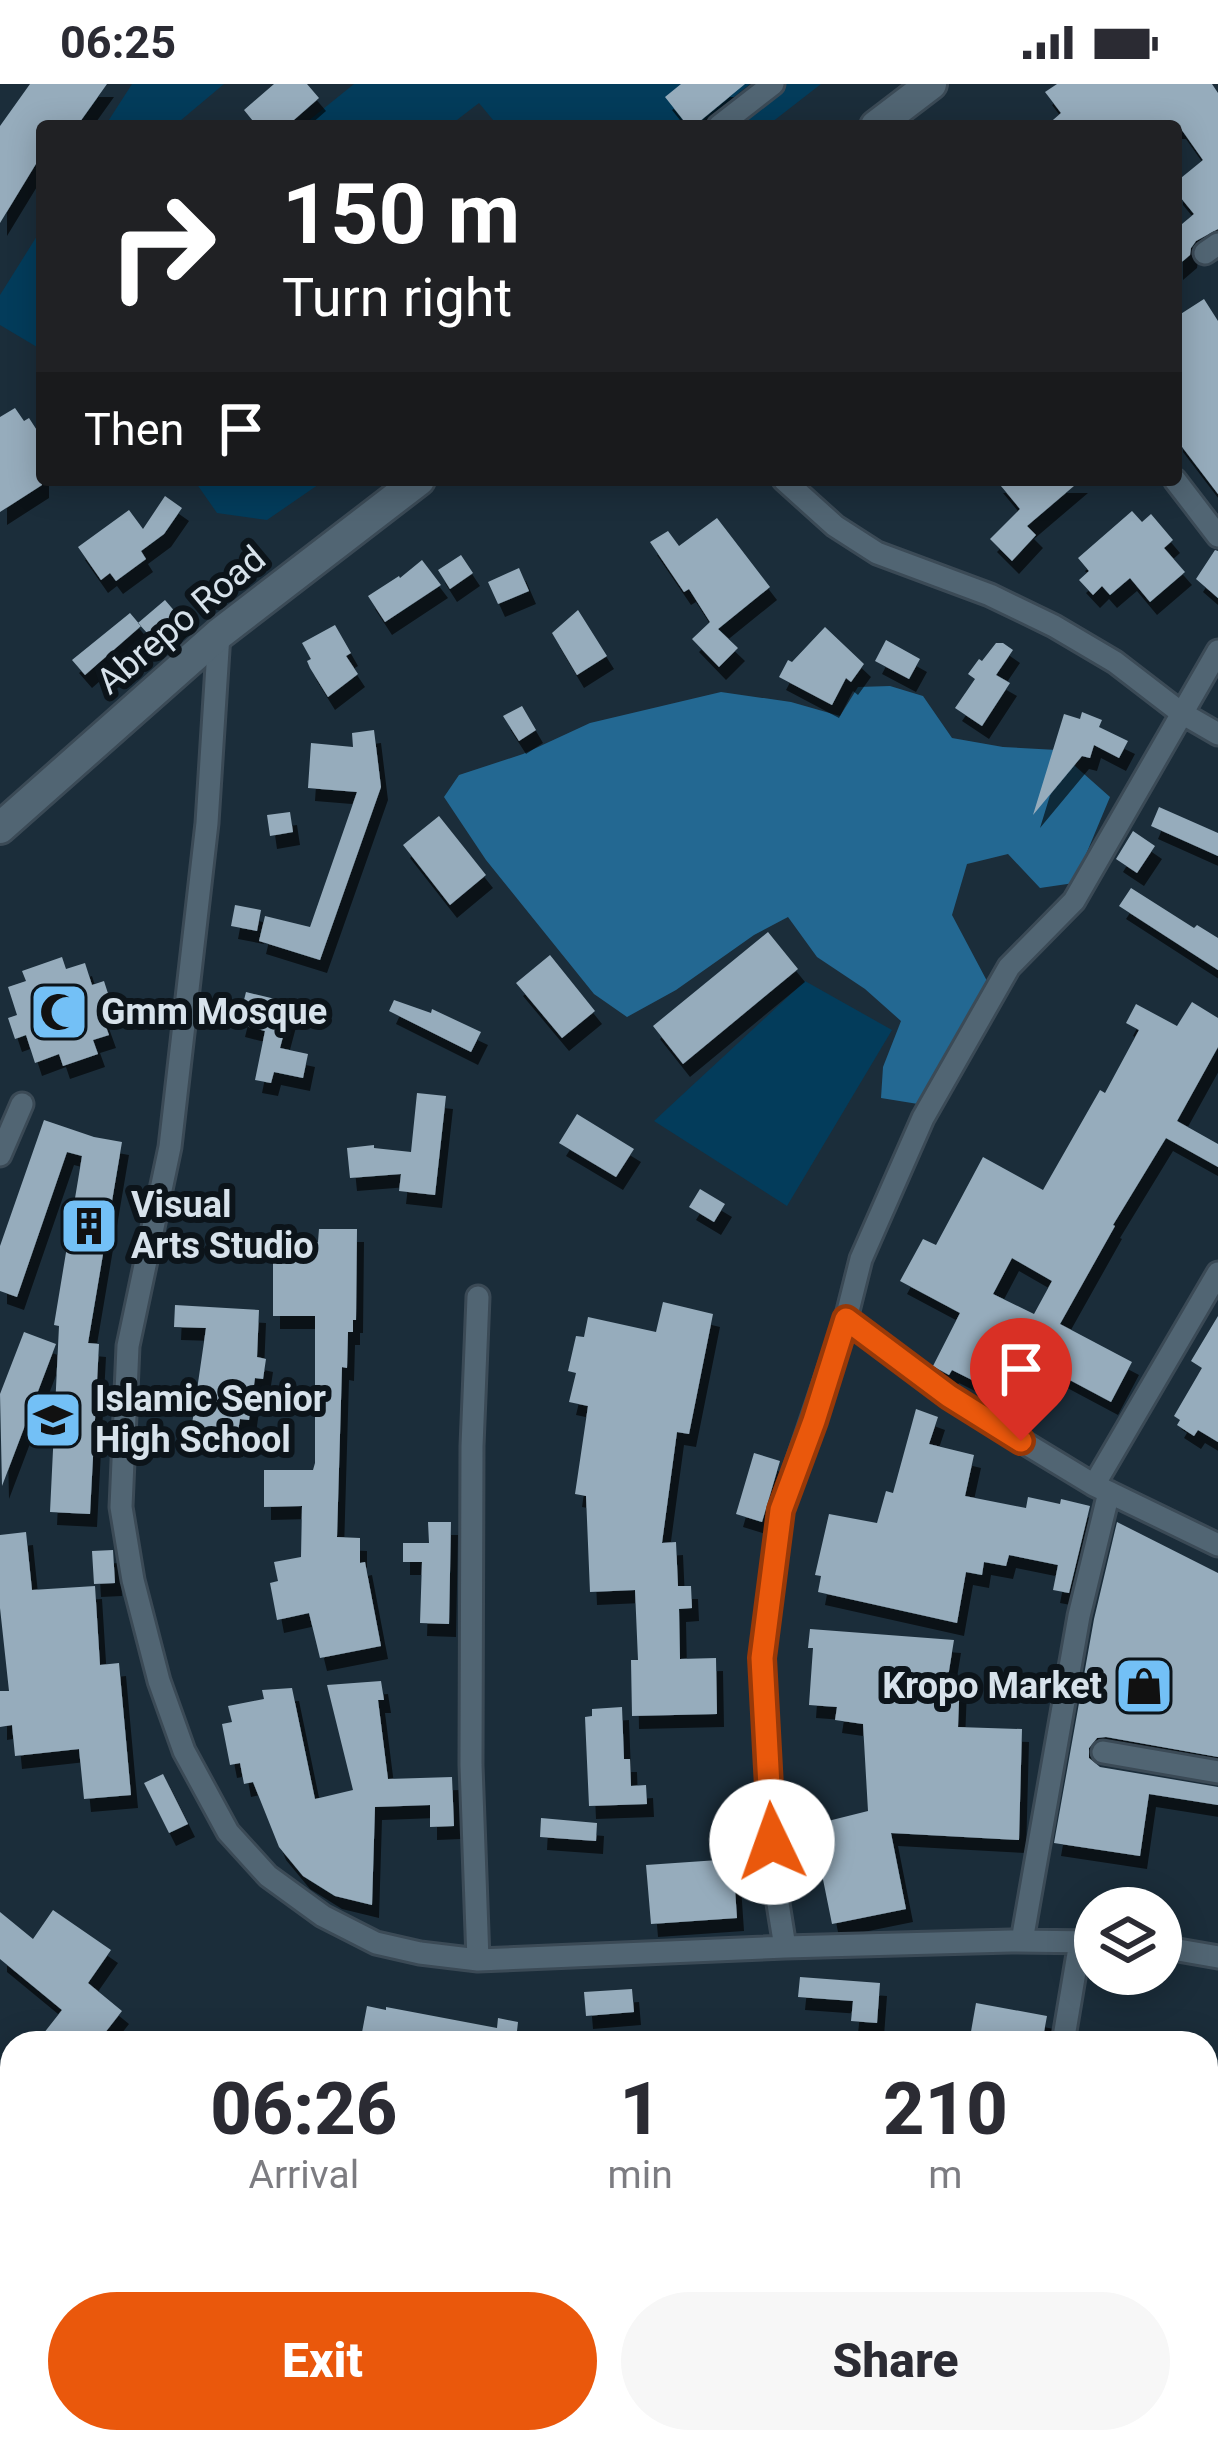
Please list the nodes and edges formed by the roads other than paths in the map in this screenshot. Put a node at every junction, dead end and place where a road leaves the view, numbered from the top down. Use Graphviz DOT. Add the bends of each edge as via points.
graph roads {
  1 [pos="773,84"];
  2 [pos="931,84"];
  3 [pos="727,120"];
  4 [pos="891,120"];
  5 [pos="401,486"];
  6 [pos="791,486"];
  7 [pos="1180,486"];
  8 [pos="1218,536"];
  9 [pos="219,634"];
  10 [pos="1218,651"];
  11 [pos="1180,712"];
  12 [pos="1218,734"];
  13 [pos="0,828"];
  14 [pos="22,1103"];
  15 [pos="0,1155"];
  16 [pos="1218,1273"];
  17 [pos="478,1297"];
  18 [pos="846,1319"];
  19 [pos="1101,1488"];
  20 [pos="1218,1545"];
  21 [pos="1103,1752"];
  22 [pos="1218,1772"];
  23 [pos="1022,1941"];
  24 [pos="1074,1942"];
  25 [pos="785,1947"];
  26 [pos="1182,1951"];
  27 [pos="1218,1958"];
  28 [pos="478,1960"];
  29 [pos="1074,1995"];
  30 [pos="1066,2031"];
  1 -- 3 [label="street"];
  2 -- 4 [label="main road"];
  5 -- 9 [label="main road, Abrepo Road"];
  6 -- 11 [label="street" via="877,553 1054,626"];
  7 -- 8 [label="street"];
  9 -- 13 [label="main road, Abrepo Road"];
  9 -- 28 [label="street" via="207,823 170,1147 128,1346 121,1507 133,1580 184,1751 228,1832 268,1876 323,1916 376,1943"];
  10 -- 11 [label="street"];
  11 -- 12 [label="street"];
  11 -- 18 [label="street" via="1074,902 1009,967 923,1118 861,1259"];
  14 -- 15 [label="street"];
  16 -- 19 [label="street"];
  17 -- 28 [label="street" via="471,1766"];
  18 -- 19 [label="street" via="949,1396"];
  18 -- 25 [label="street" via="781,1510 762,1658"];
  19 -- 20 [label="street"];
  19 -- 23 [label="street"];
  21 -- 22 [label="street"];
  23 -- 24 [label="street"];
  23 -- 25 [label="street"];
  25 -- 28 [label="street"];
  26 -- 27 [label="street"];
  29 -- 30 [label="street"];
}
